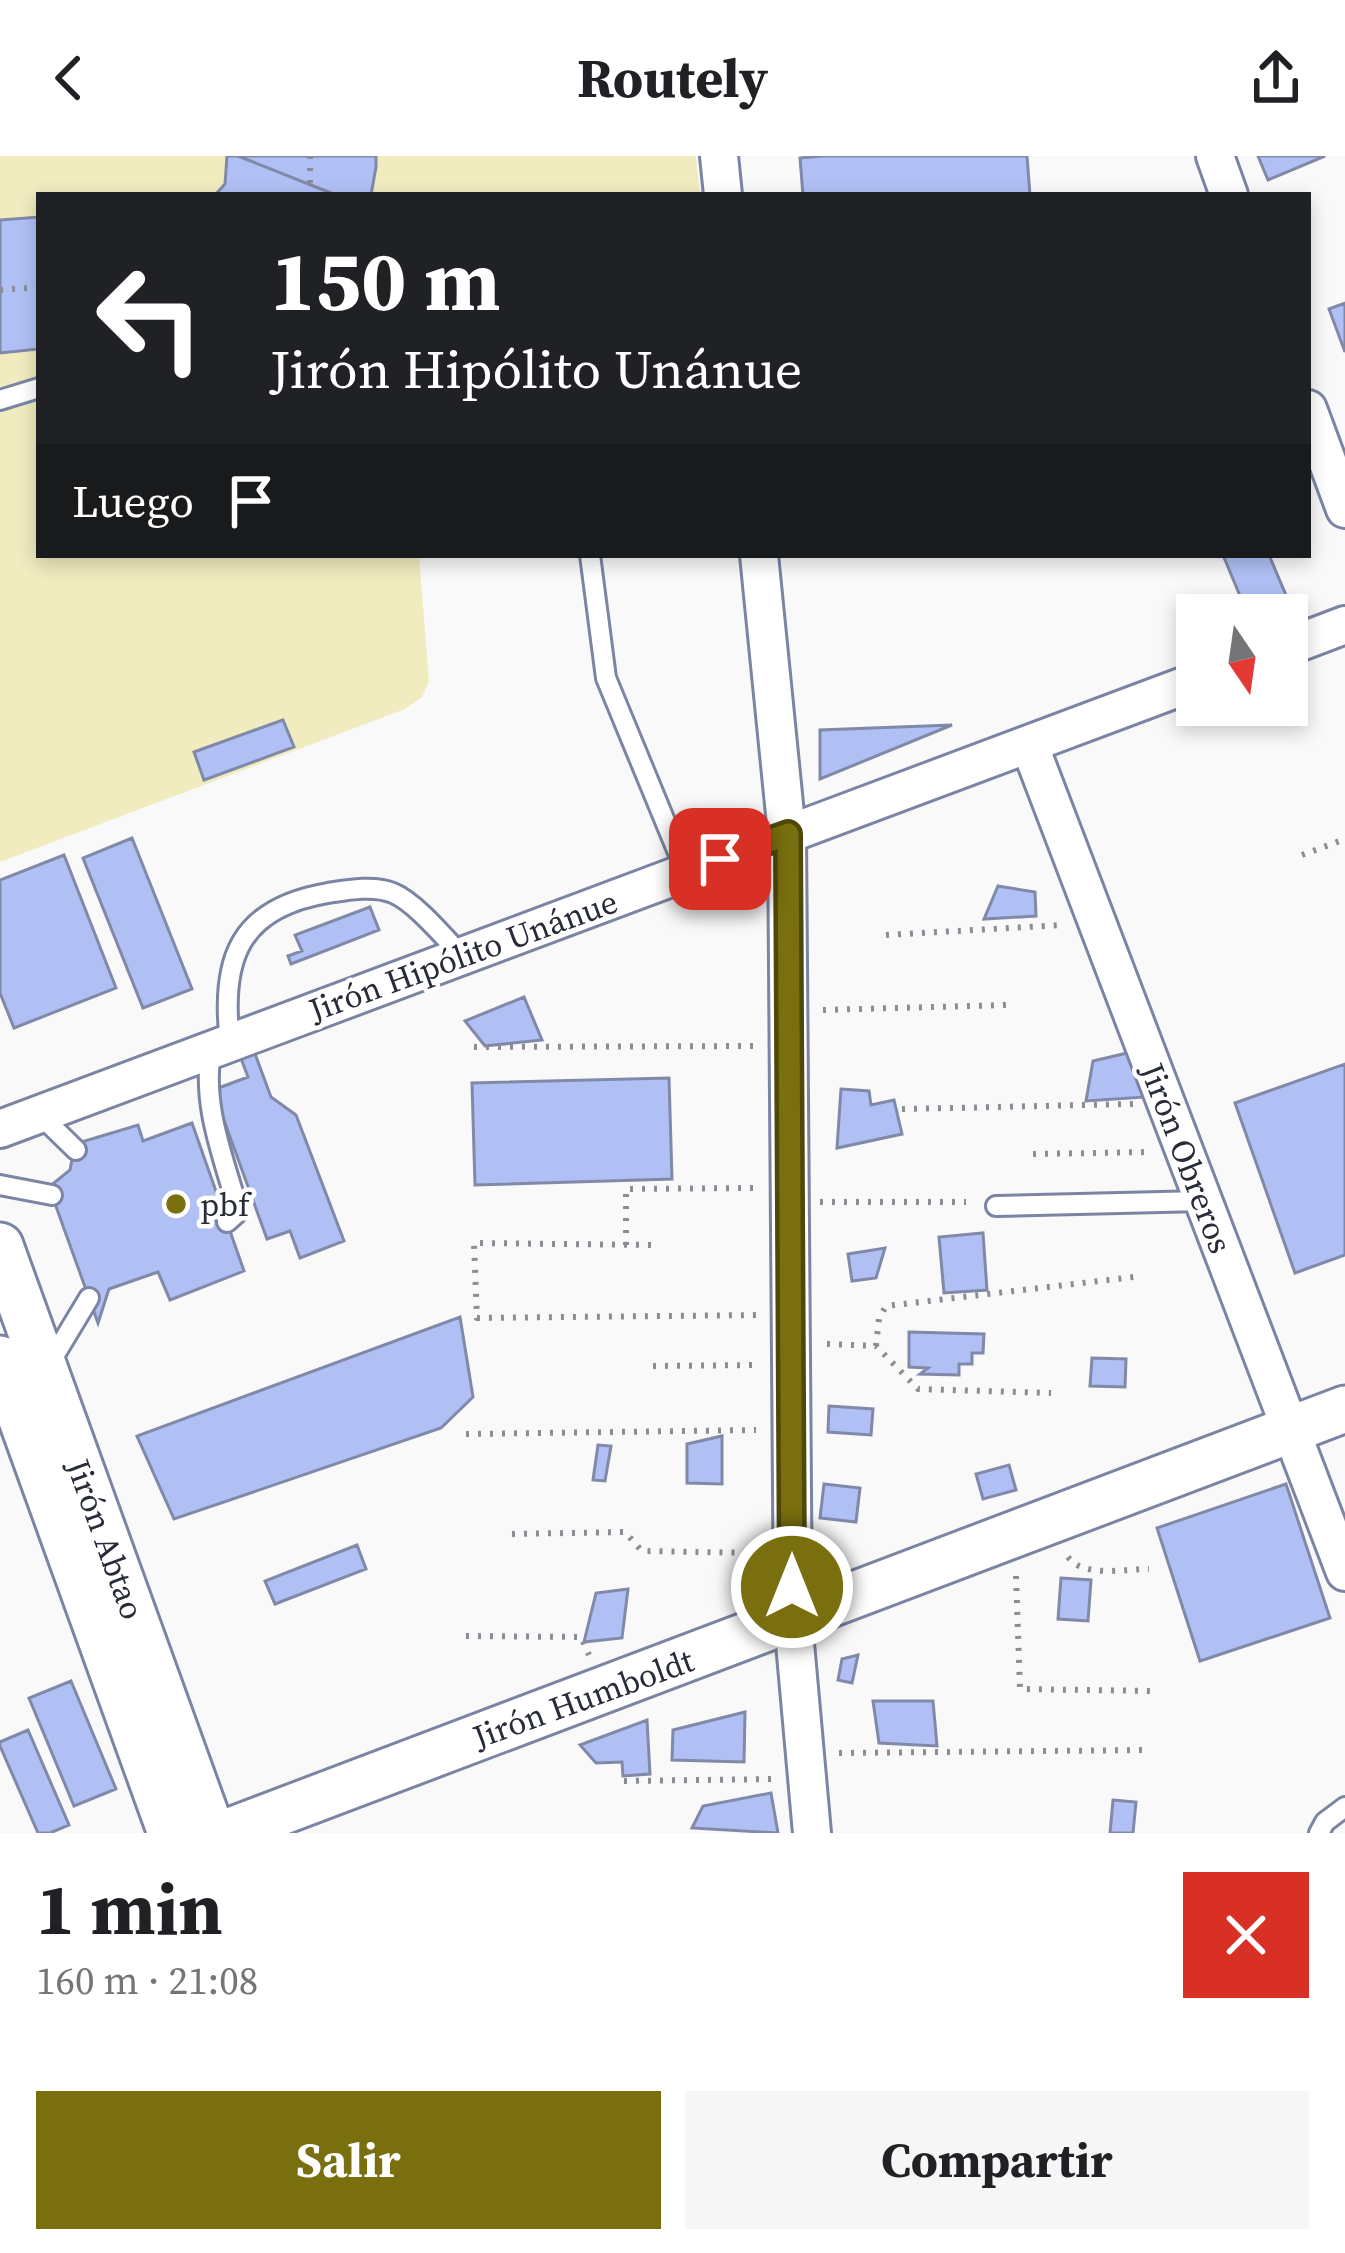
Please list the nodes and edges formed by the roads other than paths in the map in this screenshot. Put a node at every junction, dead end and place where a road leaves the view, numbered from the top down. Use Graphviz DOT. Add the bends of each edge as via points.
graph roads {
  1 [pos="718,156"];
  2 [pos="1215,156"];
  3 [pos="723,192"];
  4 [pos="1228,192"];
  5 [pos="36,389"];
  6 [pos="0,400"];
  7 [pos="1311,417"];
  8 [pos="1345,509"];
  9 [pos="590,558"];
  10 [pos="759,558"];
  11 [pos="1345,625"];
  12 [pos="1308,639"];
  13 [pos="1176,689"];
  14 [pos="1029,744"];
  15 [pos="788,834"];
  16 [pos="686,872"];
  17 [pos="462,956"];
  18 [pos="220,1045"];
  19 [pos="39,1114"];
  20 [pos="0,1129"];
  21 [pos="76,1150"];
  22 [pos="0,1185"];
  23 [pos="52,1195"];
  24 [pos="1204,1201"];
  25 [pos="996,1206"];
  26 [pos="227,1222"];
  27 [pos="0,1246"];
  28 [pos="88,1298"];
  29 [pos="0,1359"];
  30 [pos="45,1370"];
  31 [pos="1345,1409"];
  32 [pos="1291,1430"];
  33 [pos="1345,1572"];
  34 [pos="793,1621"];
  35 [pos="1345,1807"];
  36 [pos="171,1833"];
  37 [pos="212,1833"];
  38 [pos="225,1833"];
  39 [pos="812,1833"];
  40 [pos="1319,1833"];
  1 -- 3 [label="street"];
  2 -- 4 [label="street"];
  5 -- 6 [label="lane"];
  7 -- 8 [label="street"];
  9 -- 16 [label="lane" via="606,678"];
  10 -- 15 [label="street"];
  11 -- 12 [label="street"];
  13 -- 14 [label="street, Jirón Hipólito Unánue"];
  14 -- 15 [label="street, Jirón Hipólito Unánue"];
  14 -- 24 [label="street, Jirón Obreros"];
  15 -- 16 [label="street, Jirón Hipólito Unánue"];
  15 -- 34 [label="street"];
  16 -- 17 [label="street, Jirón Hipólito Unánue"];
  17 -- 18 [label="street, Jirón Hipólito Unánue"];
  17 -- 18 [label="lane" via="394,892 295,900 260,918 236,948"];
  18 -- 19 [label="street, Jirón Hipólito Unánue"];
  18 -- 26 [label="lane" via="206,1094 208,1138 237,1206"];
  19 -- 20 [label="street, Jirón Hipólito Unánue"];
  19 -- 21 [label="lane"];
  22 -- 23 [label="lane"];
  24 -- 25 [label="lane"];
  24 -- 32 [label="street, Jirón Obreros"];
  27 -- 30 [label="street, Jirón Abtao"];
  28 -- 30 [label="lane"];
  29 -- 36 [label="street, Jirón Abtao"];
  30 -- 37 [label="street, Jirón Abtao"];
  31 -- 32 [label="street, Jirón Humboldt"];
  32 -- 33 [label="street, Jirón Obreros"];
  32 -- 34 [label="street, Jirón Humboldt"];
  34 -- 38 [label="street, Jirón Humboldt"];
  34 -- 39 [label="street"];
  35 -- 40 [label="lane"];
}
